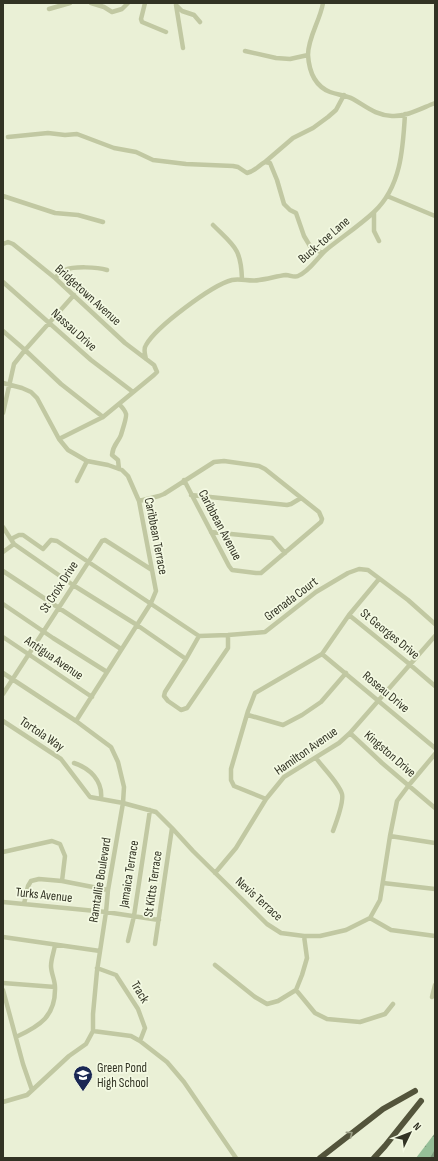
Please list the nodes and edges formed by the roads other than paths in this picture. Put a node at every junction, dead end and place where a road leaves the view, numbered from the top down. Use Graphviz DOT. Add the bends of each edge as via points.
graph roads {
  1 [pos="70,3"];
  2 [pos="91,3"];
  3 [pos="128,3"];
  4 [pos="145,3"];
  5 [pos="323,3"];
  6 [pos="175,4"];
  7 [pos="49,9"];
  8 [pos="200,22"];
  9 [pos="166,32"];
  10 [pos="182,48"];
  11 [pos="245,51"];
  12 [pos="308,55"];
  13 [pos="344,95"];
  14 [pos="435,102"];
  15 [pos="405,114"];
  16 [pos="8,137"];
  17 [pos="265,162"];
  18 [pos="3,196"];
  19 [pos="387,196"];
  20 [pos="374,212"];
  21 [pos="435,216"];
  22 [pos="103,222"];
  23 [pos="213,225"];
  24 [pos="379,241"];
  25 [pos="3,244"];
  26 [pos="322,253"];
  27 [pos="107,270"];
  28 [pos="55,278"];
  29 [pos="242,279"];
  30 [pos="3,282"];
  31 [pos="74,295"];
  32 [pos="50,322"];
  33 [pos="3,331"];
  34 [pos="25,350"];
  35 [pos="146,360"];
  36 [pos="3,383"];
  37 [pos="9,384"];
  38 [pos="133,392"];
  39 [pos="119,404"];
  40 [pos="3,412"];
  41 [pos="103,417"];
  42 [pos="59,439"];
  43 [pos="87,460"];
  44 [pos="119,469"];
  45 [pos="184,480"];
  46 [pos="77,481"];
  47 [pos="191,495"];
  48 [pos="300,498"];
  49 [pos="139,501"];
  50 [pos="3,527"];
  51 [pos="212,532"];
  52 [pos="11,539"];
  53 [pos="14,544"];
  54 [pos="3,552"];
  55 [pos="285,553"];
  56 [pos="88,562"];
  57 [pos="152,570"];
  58 [pos="3,571"];
  59 [pos="379,579"];
  60 [pos="73,585"];
  61 [pos="151,603"];
  62 [pos="3,604"];
  63 [pos="59,608"];
  64 [pos="349,615"];
  65 [pos="435,624"];
  66 [pos="137,625"];
  67 [pos="44,631"];
  68 [pos="228,635"];
  69 [pos="199,636"];
  70 [pos="435,636"];
  71 [pos="3,637"];
  72 [pos="121,649"];
  73 [pos="29,654"];
  74 [pos="322,654"];
  75 [pos="186,660"];
  76 [pos="410,664"];
  77 [pos="107,672"];
  78 [pos="346,673"];
  79 [pos="3,674"];
  80 [pos="13,680"];
  81 [pos="435,686"];
  82 [pos="3,694"];
  83 [pos="92,697"];
  84 [pos="379,700"];
  85 [pos="248,715"];
  86 [pos="3,721"];
  87 [pos="76,721"];
  88 [pos="350,733"];
  89 [pos="435,748"];
  90 [pos="435,754"];
  91 [pos="316,758"];
  92 [pos="74,763"];
  93 [pos="409,785"];
  94 [pos="101,799"];
  95 [pos="266,799"];
  96 [pos="124,803"];
  97 [pos="435,808"];
  98 [pos="150,810"];
  99 [pos="172,828"];
  100 [pos="333,831"];
  101 [pos="390,836"];
  102 [pos="435,843"];
  103 [pos="3,852"];
  104 [pos="215,873"];
  105 [pos="62,882"];
  106 [pos="384,883"];
  107 [pos="435,889"];
  108 [pos="108,890"];
  109 [pos="3,902"];
  110 [pos="24,904"];
  111 [pos="106,912"];
  112 [pos="134,916"];
  113 [pos="370,918"];
  114 [pos="159,920"];
  115 [pos="304,936"];
  116 [pos="435,936"];
  117 [pos="3,937"];
  118 [pos="128,941"];
  119 [pos="155,944"];
  120 [pos="55,945"];
  121 [pos="100,951"];
  122 [pos="215,965"];
  123 [pos="97,968"];
  124 [pos="3,983"];
  125 [pos="435,985"];
  126 [pos="55,987"];
  127 [pos="3,990"];
  128 [pos="296,990"];
  129 [pos="432,997"];
  130 [pos="393,1004"];
  131 [pos="93,1031"];
  132 [pos="16,1037"];
  133 [pos="140,1041"];
  134 [pos="32,1090"];
  135 [pos="415,1091"];
  136 [pos="421,1101"];
  137 [pos="3,1102"];
  138 [pos="236,1158"];
  139 [pos="320,1158"];
  140 [pos="374,1158"];
  1 -- 7 [label="street"];
  2 -- 3 [label="street" via="112,12 122,9"];
  4 -- 9 [label="street" via="142,22"];
  5 -- 12 [label="street" via="310,40"];
  6 -- 8 [label="street" via="194,15"];
  6 -- 10 [label="street"];
  11 -- 12 [label="street" via="290,59"];
  12 -- 13 [label="street" via="312,77 320,86 330,92"];
  13 -- 15 [label="street" via="370,111 393,116"];
  13 -- 17 [label="street" via="336,110 328,117 293,138"];
  14 -- 15 [label="street"];
  15 -- 19 [label="street, Buck-toe Lane" via="400,163"];
  16 -- 17 [label="street" via="48,133 77,134 114,148 136,152 152,160 234,166 247,174"];
  17 -- 26 [label="street" via="270,164 284,204 296,213 310,246"];
  18 -- 22 [label="street" via="55,213 78,215"];
  19 -- 20 [label="street, Buck-toe Lane"];
  19 -- 21 [label="street"];
  20 -- 24 [label="street" via="374,231"];
  20 -- 26 [label="street, Buck-toe Lane"];
  23 -- 29 [label="street" via="239,254"];
  25 -- 28 [label="street, Bridgetown Avenue" via="13,244"];
  26 -- 29 [label="street, Buck-toe Lane" via="306,271 295,277 286,275 252,281"];
  27 -- 28 [label="street" via="70,269"];
  28 -- 31 [label="street, Bridgetown Avenue"];
  29 -- 35 [label="street, Buck-toe Lane" via="231,280 212,290 164,324 145,346"];
  30 -- 32 [label="street, Nassau Drive"];
  31 -- 32 [label="street"];
  31 -- 35 [label="street, Bridgetown Avenue"];
  32 -- 34 [label="street"];
  32 -- 38 [label="street, Nassau Drive" via="91,360"];
  33 -- 34 [label="street"];
  34 -- 37 [label="street" via="14,364"];
  34 -- 41 [label="street" via="61,384"];
  35 -- 38 [label="street, Bridgetown Avenue" via="157,372"];
  36 -- 37 [label="street"];
  37 -- 40 [label="street"];
  37 -- 42 [label="street" via="31,392 37,398"];
  38 -- 39 [label="street"];
  39 -- 41 [label="street"];
  39 -- 44 [label="street" via="127,416 121,436 112,452 118,460"];
  41 -- 42 [label="street"];
  42 -- 43 [label="street" via="68,450"];
  43 -- 44 [label="street"];
  43 -- 46 [label="street"];
  44 -- 49 [label="street, Caribbean Terrace" via="128,476"];
  45 -- 47 [label="street, Caribbean Avenue"];
  45 -- 48 [label="street, Caribbean Avenue" via="214,462 224,461 266,468"];
  45 -- 49 [label="street, Caribbean Avenue" via="159,496"];
  47 -- 48 [label="street" via="287,505"];
  47 -- 51 [label="street, Caribbean Avenue"];
  48 -- 55 [label="street, Caribbean Avenue" via="319,512 322,519 318,526"];
  49 -- 57 [label="street, Caribbean Terrace"];
  50 -- 52 [label="street"];
  51 -- 55 [label="street" via="272,538"];
  51 -- 55 [label="street, Caribbean Avenue" via="232,570 261,573"];
  52 -- 53 [label="street"];
  52 -- 56 [label="street" via="23,535 43,549 53,539"];
  53 -- 54 [label="street"];
  53 -- 60 [label="street"];
  56 -- 57 [label="street, St Croix Drive" via="102,541 106,540"];
  56 -- 60 [label="street, St Croix Drive"];
  56 -- 61 [label="street"];
  57 -- 61 [label="street, Caribbean Terrace" via="156,591"];
  58 -- 63 [label="street"];
  59 -- 64 [label="street"];
  59 -- 65 [label="street, Grenada Court"];
  59 -- 68 [label="street, Grenada Court" via="368,570 348,572 316,592 265,632"];
  60 -- 63 [label="street, St Croix Drive"];
  60 -- 66 [label="street"];
  61 -- 66 [label="street, Caribbean Terrace"];
  61 -- 69 [label="street"];
  62 -- 67 [label="street"];
  63 -- 67 [label="street, St Croix Drive"];
  63 -- 72 [label="street"];
  64 -- 74 [label="street"];
  64 -- 76 [label="street, St Georges Drive"];
  66 -- 72 [label="street, Caribbean Terrace"];
  66 -- 75 [label="street"];
  67 -- 73 [label="street, St Croix Drive"];
  67 -- 77 [label="street"];
  68 -- 69 [label="street, Grenada Court"];
  68 -- 75 [label="street" via="228,648 187,708 181,710 164,696"];
  69 -- 75 [label="street"];
  70 -- 76 [label="street, Hamilton Avenue"];
  71 -- 73 [label="street, Antigua Avenue"];
  72 -- 77 [label="street, Caribbean Terrace"];
  73 -- 80 [label="street, St Croix Drive"];
  73 -- 83 [label="street, Antigua Avenue"];
  74 -- 78 [label="street, Roseau Drive"];
  74 -- 85 [label="street" via="255,694"];
  76 -- 81 [label="street, St Georges Drive"];
  76 -- 84 [label="street, Hamilton Avenue"];
  77 -- 83 [label="street, Caribbean Terrace"];
  78 -- 84 [label="street, Roseau Drive"];
  78 -- 85 [label="street" via="321,702 283,725"];
  79 -- 80 [label="street, Ramtallie Boulevard"];
  80 -- 82 [label="street, St Croix Drive"];
  80 -- 87 [label="street, Ramtallie Boulevard"];
  83 -- 87 [label="street, Caribbean Terrace"];
  84 -- 88 [label="street, Hamilton Avenue"];
  84 -- 89 [label="street, Roseau Drive"];
  85 -- 95 [label="street" via="231,780 234,786"];
  86 -- 94 [label="street, Tortola Way" via="61,760 90,797"];
  87 -- 96 [label="street, Ramtallie Boulevard" via="111,747 118,762 124,787"];
  88 -- 91 [label="street, Hamilton Avenue"];
  88 -- 93 [label="street, Kingston Drive"];
  90 -- 93 [label="street"];
  91 -- 95 [label="street, Hamilton Avenue" via="284,777"];
  91 -- 100 [label="street" via="337,784 342,795"];
  92 -- 94 [label="street" via="88,769 99,782"];
  93 -- 97 [label="street, Kingston Drive"];
  93 -- 101 [label="street" via="397,801"];
  94 -- 96 [label="street, Tortola Way"];
  95 -- 104 [label="street, Hamilton Avenue" via="236,848"];
  96 -- 98 [label="street, Nevis Terrace"];
  96 -- 108 [label="street, Ramtallie Boulevard"];
  98 -- 99 [label="street, Nevis Terrace" via="156,812"];
  98 -- 112 [label="street, Jamaica Terrace"];
  99 -- 104 [label="street, Nevis Terrace"];
  99 -- 114 [label="street, St Kitts Terrace"];
  101 -- 102 [label="street"];
  101 -- 106 [label="street"];
  103 -- 105 [label="street" via="52,841 60,844 66,856"];
  104 -- 115 [label="street, Nevis Terrace" via="267,924 281,933"];
  105 -- 108 [label="street"];
  105 -- 110 [label="street" via="39,879 31,881"];
  106 -- 107 [label="street"];
  106 -- 113 [label="street" via="380,900"];
  108 -- 111 [label="street, Ramtallie Boulevard"];
  109 -- 110 [label="street, Turks Avenue"];
  110 -- 111 [label="street, Turks Avenue"];
  111 -- 112 [label="street, Turks Avenue"];
  111 -- 121 [label="street, Ramtallie Boulevard"];
  112 -- 114 [label="street, Turks Avenue"];
  112 -- 118 [label="street, Jamaica Terrace"];
  113 -- 115 [label="street, Nevis Terrace" via="346,930 320,936"];
  113 -- 116 [label="street" via="391,930"];
  114 -- 119 [label="street, St Kitts Terrace"];
  115 -- 128 [label="street" via="307,958"];
  117 -- 120 [label="street"];
  120 -- 121 [label="street"];
  120 -- 126 [label="street" via="51,968"];
  121 -- 123 [label="street, Ramtallie Boulevard"];
  122 -- 128 [label="street" via="267,1004 278,1001"];
  123 -- 131 [label="street, Ramtallie Boulevard"];
  123 -- 133 [label="street, Track" via="116,975 138,1008 145,1028"];
  124 -- 126 [label="street"];
  125 -- 129 [label="street"];
  126 -- 132 [label="street" via="50,1014"];
  127 -- 132 [label="street"];
  128 -- 130 [label="street" via="315,1013 327,1019 360,1022 385,1014"];
  131 -- 133 [label="street" via="130,1036"];
  131 -- 134 [label="street" via="86,1044"];
  132 -- 134 [label="street"];
  133 -- 138 [label="street" via="176,1072"];
  134 -- 137 [label="street" via="27,1095"];
  139 -- 135 [label="highway, one-way" via="383,1109"];
  136 -- 140 [label="highway"];
}
